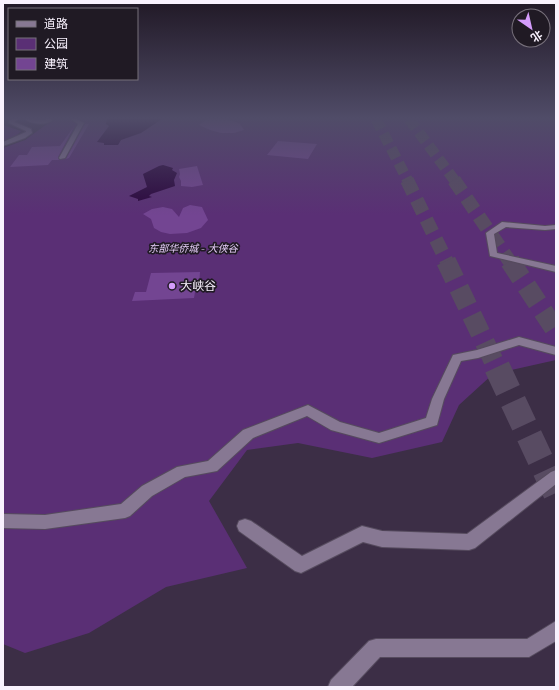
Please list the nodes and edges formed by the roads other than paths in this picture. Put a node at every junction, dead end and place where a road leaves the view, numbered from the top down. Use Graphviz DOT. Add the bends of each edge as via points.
graph roads {
  1 [pos="66,151"];
  2 [pos="62,158"];
  3 [pos="556,227"];
  4 [pos="556,269"];
  5 [pos="556,351"];
  6 [pos="556,476"];
  7 [pos="3,521"];
  8 [pos="244,526"];
  9 [pos="556,630"];
  10 [pos="338,687"];
  1 -- 2 [label="street"];
  3 -- 4 [label="street" via="505,224 490,233 493,254"];
  5 -- 7 [label="street" via="519,341 457,358 438,399 432,421 379,438 336,426 308,410 248,434 212,467 182,471 147,491 125,511 45,522"];
  6 -- 8 [label="street" via="469,542 382,539 362,534 301,565"];
  9 -- 10 [label="street" via="529,648 376,648"];
}
